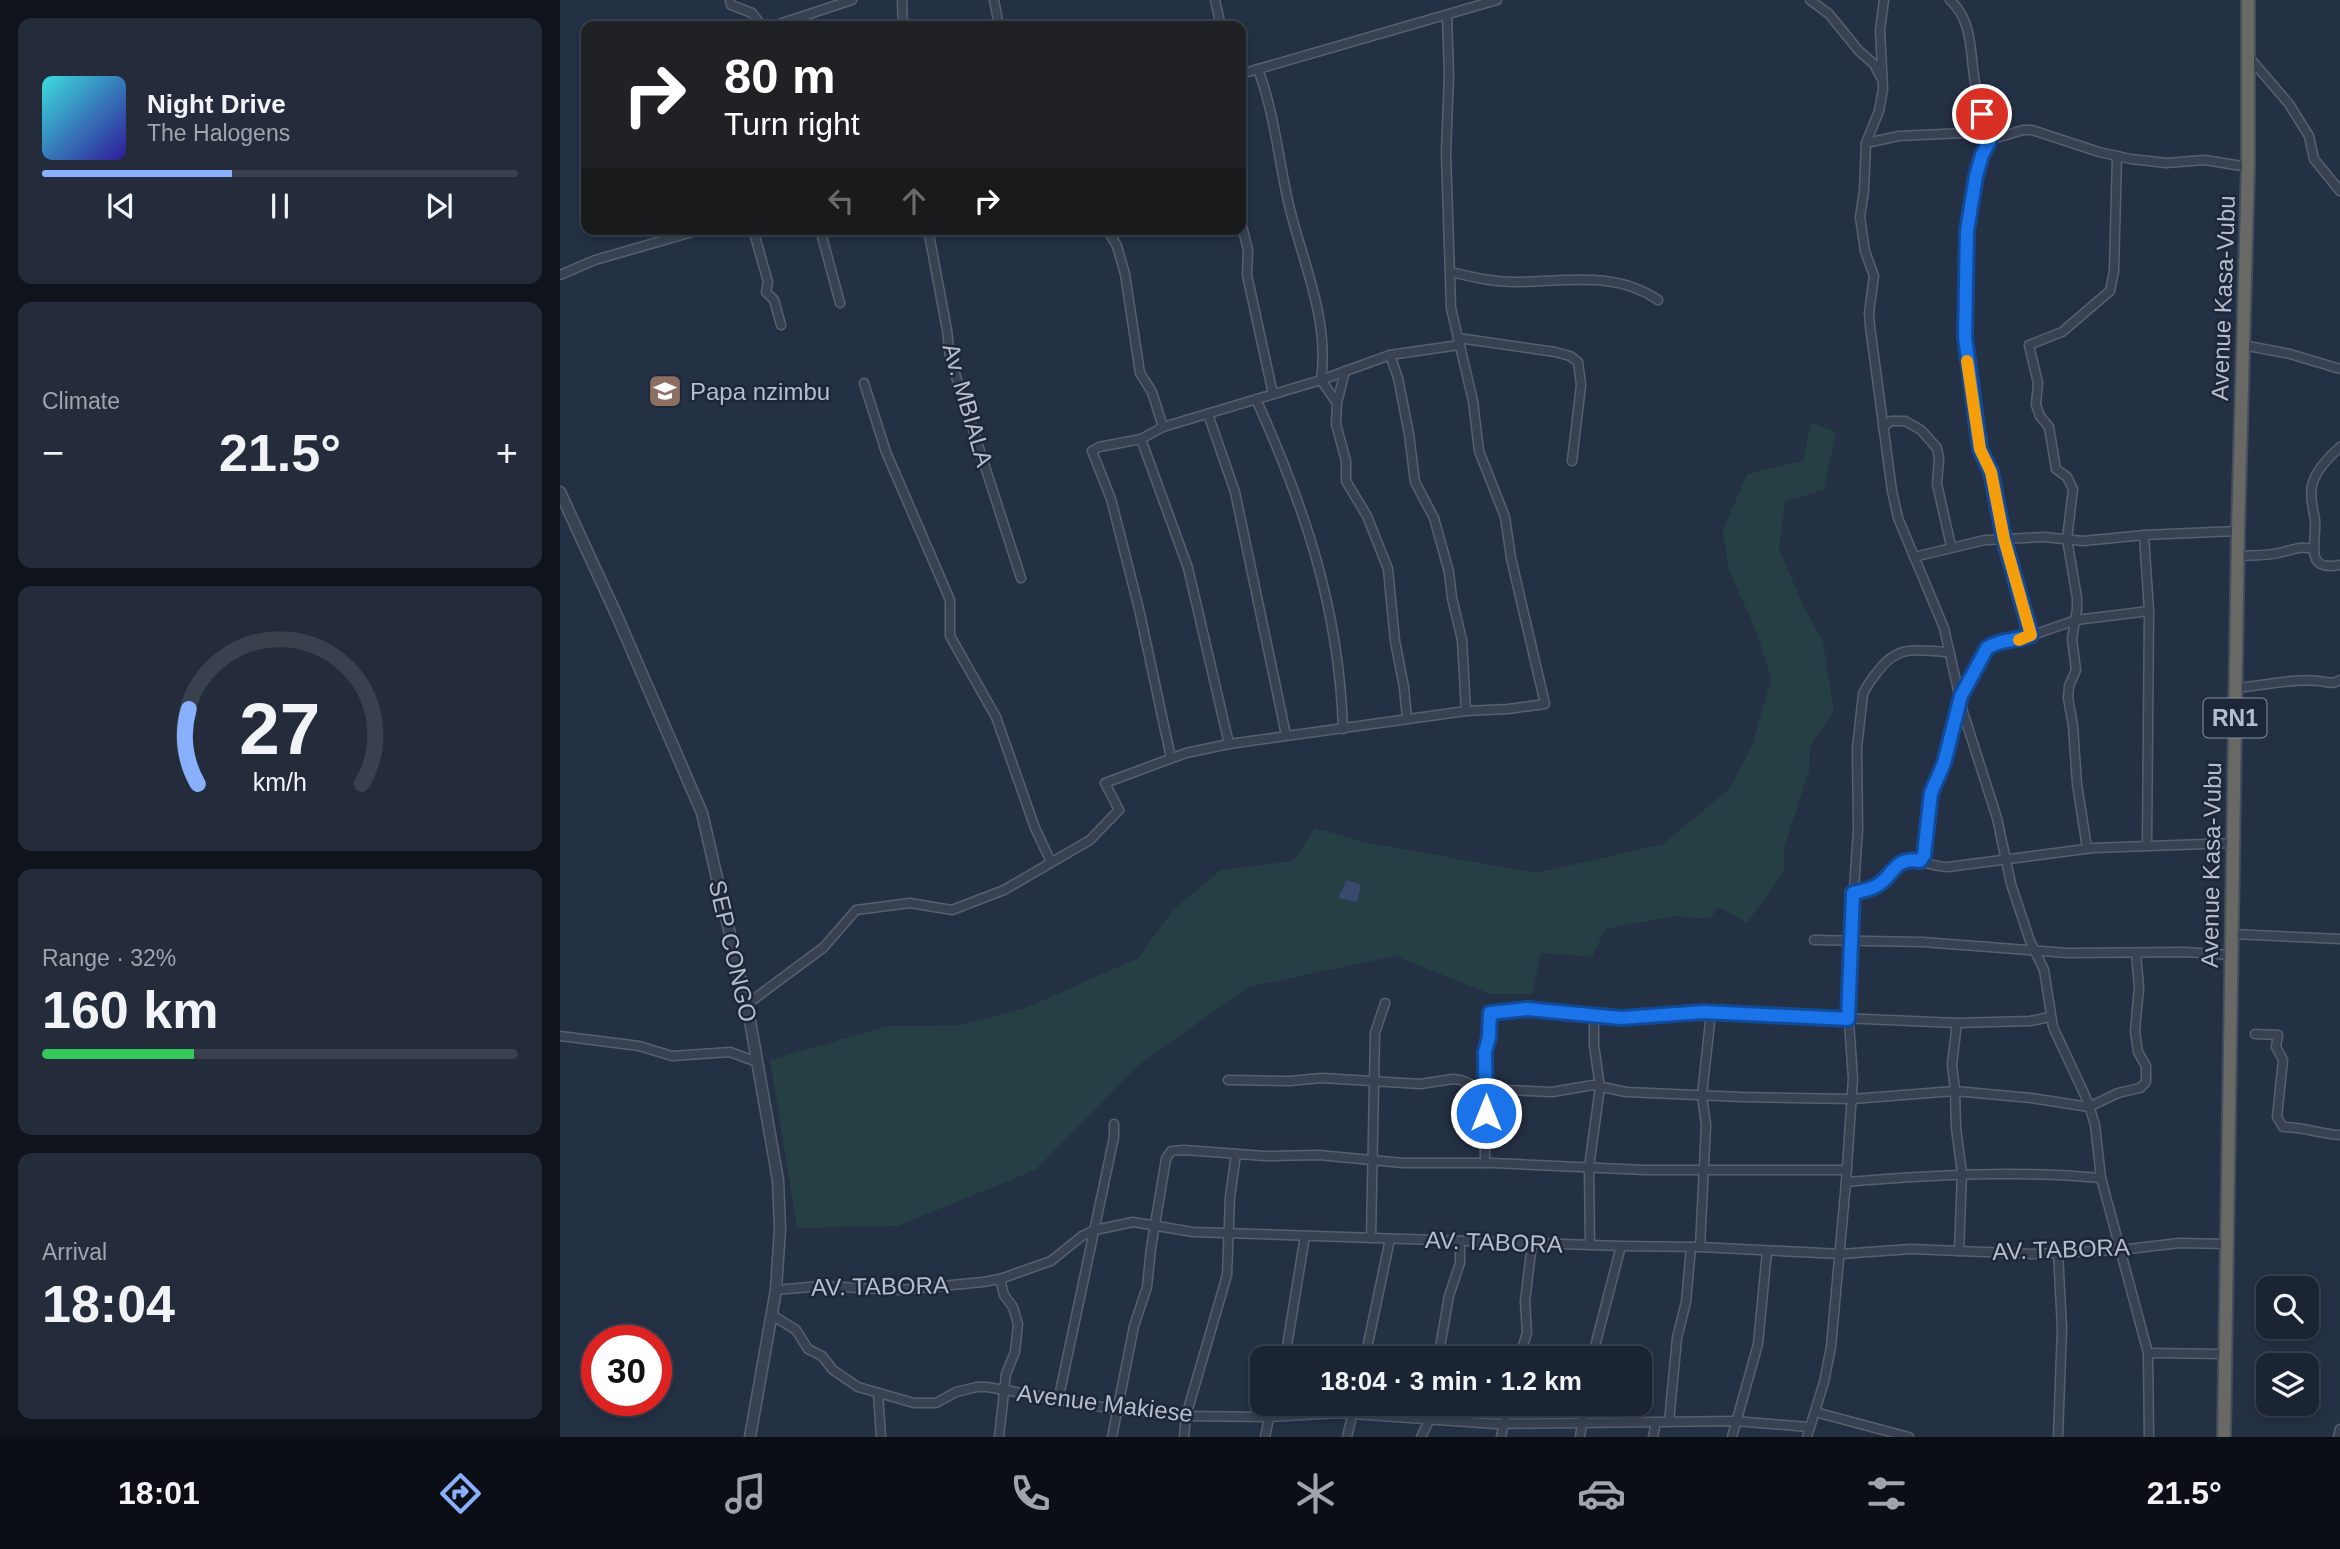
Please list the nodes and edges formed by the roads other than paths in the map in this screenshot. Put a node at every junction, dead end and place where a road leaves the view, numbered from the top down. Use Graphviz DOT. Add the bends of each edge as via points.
graph roads {
  1 [pos="730,0"];
  2 [pos="852,0"];
  3 [pos="901,0"];
  4 [pos="994,0"];
  5 [pos="1215,0"];
  6 [pos="1497,0"];
  7 [pos="1810,0"];
  8 [pos="1884,0"];
  9 [pos="1950,0"];
  10 [pos="2248,0"];
  11 [pos="1447,15"];
  12 [pos="758,21"];
  13 [pos="788,21"];
  14 [pos="903,21"];
  15 [pos="998,21"];
  16 [pos="1221,21"];
  17 [pos="2248,56"];
  18 [pos="1258,69"];
  19 [pos="1246,73"];
  20 [pos="1883,89"];
  21 [pos="1988,136"];
  22 [pos="1866,143"];
  23 [pos="2117,156"];
  24 [pos="2248,167"];
  25 [pos="2340,191"];
  26 [pos="683,235"];
  27 [pos="755,235"];
  28 [pos="822,235"];
  29 [pos="929,235"];
  30 [pos="1110,235"];
  31 [pos="1244,235"];
  32 [pos="1451,272"];
  33 [pos="560,275"];
  34 [pos="1658,300"];
  35 [pos="839,303"];
  36 [pos="781,326"];
  37 [pos="1458,342"];
  38 [pos="2243,345"];
  39 [pos="1390,355"];
  40 [pos="2340,369"];
  41 [pos="1345,371"];
  42 [pos="1321,380"];
  43 [pos="864,383"];
  44 [pos="1273,394"];
  45 [pos="1256,400"];
  46 [pos="1337,403"];
  47 [pos="1208,414"];
  48 [pos="1163,427"];
  49 [pos="1883,427"];
  50 [pos="1141,439"];
  51 [pos="2340,447"];
  52 [pos="1572,461"];
  53 [pos="560,492"];
  54 [pos="2238,531"];
  55 [pos="2144,535"];
  56 [pos="2004,539"];
  57 [pos="2067,539"];
  58 [pos="1951,546"];
  59 [pos="2313,548"];
  60 [pos="2237,556"];
  61 [pos="1914,557"];
  62 [pos="2340,565"];
  63 [pos="1021,578"];
  64 [pos="2149,611"];
  65 [pos="2076,620"];
  66 [pos="2031,635"];
  67 [pos="1949,652"];
  68 [pos="2340,680"];
  69 [pos="2235,688"];
  70 [pos="1961,696"];
  71 [pos="1466,711"];
  72 [pos="1407,719"];
  73 [pos="1343,729"];
  74 [pos="1286,736"];
  75 [pos="1229,744"];
  76 [pos="1171,758"];
  77 [pos="2233,843"];
  78 [pos="2147,845"];
  79 [pos="2087,848"];
  80 [pos="2006,859"];
  81 [pos="1920,861"];
  82 [pos="1051,862"];
  83 [pos="1853,893"];
  84 [pos="2231,934"];
  85 [pos="2340,939"];
  86 [pos="1814,940"];
  87 [pos="1852,940"];
  88 [pos="2037,952"];
  89 [pos="2136,953"];
  90 [pos="2231,955"];
  91 [pos="1385,1003"];
  92 [pos="746,1005"];
  93 [pos="1712,1013"];
  94 [pos="1594,1016"];
  95 [pos="2050,1017"];
  96 [pos="1848,1019"];
  97 [pos="1957,1023"];
  98 [pos="2255,1034"];
  99 [pos="560,1036"];
  100 [pos="757,1062"];
  101 [pos="1228,1080"];
  102 [pos="1373,1081"];
  103 [pos="1600,1087"];
  104 [pos="1486,1088"];
  105 [pos="1955,1091"];
  106 [pos="1702,1095"];
  107 [pos="1852,1099"];
  108 [pos="2089,1107"];
  109 [pos="1114,1124"];
  110 [pos="2340,1135"];
  111 [pos="1236,1154"];
  112 [pos="1372,1160"];
  113 [pos="1485,1163"];
  114 [pos="1589,1167"];
  115 [pos="1703,1168"];
  116 [pos="1847,1170"];
  117 [pos="1962,1173"];
  118 [pos="2101,1178"];
  119 [pos="1846,1182"];
  120 [pos="1154,1227"];
  121 [pos="1095,1230"];
  122 [pos="1228,1233"];
  123 [pos="1305,1236"];
  124 [pos="1371,1238"];
  125 [pos="1390,1239"];
  126 [pos="1460,1241"];
  127 [pos="1532,1244"];
  128 [pos="2228,1244"];
  129 [pos="1590,1245"];
  130 [pos="1621,1246"];
  131 [pos="1696,1247"];
  132 [pos="2120,1250"];
  133 [pos="1767,1251"];
  134 [pos="1959,1251"];
  135 [pos="2058,1253"];
  136 [pos="1841,1254"];
  137 [pos="1000,1279"];
  138 [pos="776,1290"];
  139 [pos="772,1315"];
  140 [pos="1287,1346"];
  141 [pos="1368,1346"];
  142 [pos="1440,1346"];
  143 [pos="1523,1346"];
  144 [pos="1595,1346"];
  145 [pos="2148,1353"];
  146 [pos="2225,1354"];
  147 [pos="1005,1390"];
  148 [pos="878,1393"];
  149 [pos="1059,1399"];
  150 [pos="1119,1410"];
  151 [pos="1815,1412"];
  152 [pos="1186,1416"];
  153 [pos="1296,1416"];
  154 [pos="1352,1416"];
  155 [pos="1384,1416"];
  156 [pos="1431,1416"];
  157 [pos="1505,1416"];
  158 [pos="1584,1416"];
  159 [pos="1268,1417"];
  160 [pos="1430,1419"];
  161 [pos="1735,1421"];
  162 [pos="1656,1422"];
  163 [pos="1669,1422"];
  164 [pos="1583,1423"];
  165 [pos="1503,1424"];
  166 [pos="1809,1427"];
  167 [pos="2340,1429"];
  168 [pos="750,1437"];
  169 [pos="881,1437"];
  170 [pos="999,1437"];
  171 [pos="1112,1437"];
  172 [pos="1184,1437"];
  173 [pos="1265,1437"];
  174 [pos="1347,1437"];
  175 [pos="1422,1437"];
  176 [pos="1501,1437"];
  177 [pos="1580,1437"];
  178 [pos="1653,1437"];
  179 [pos="1732,1437"];
  180 [pos="1807,1437"];
  181 [pos="1909,1437"];
  182 [pos="2057,1437"];
  183 [pos="2149,1437"];
  184 [pos="2224,1437"];
  185 [pos="2338,1437"];
  1 -- 12 [label="street"];
  2 -- 13 [label="street"];
  3 -- 14 [label="street"];
  4 -- 15 [label="street"];
  5 -- 16 [label="street"];
  6 -- 11 [label="street"];
  7 -- 20 [label="street" via="1829,14 1874,64"];
  8 -- 20 [label="street"];
  9 -- 21 [label="street" via="1964,18"];
  10 -- 17 [label="highway, Avenue Kasa-Vubu / RN1"];
  11 -- 18 [label="street"];
  11 -- 32 [label="street"];
  17 -- 24 [label="highway, Avenue Kasa-Vubu / RN1"];
  17 -- 25 [label="street" via="2289,104 2309,136 2314,159"];
  18 -- 19 [label="street"];
  18 -- 42 [label="street" via="1270,102 1288,204 1311,281 1323,361"];
  20 -- 22 [label="street" via="1880,111"];
  21 -- 22 [label="street" via="1899,136"];
  21 -- 23 [label="street" via="2032,130"];
  21 -- 56 [label="street" via="1967,231 1965,337 1980,449 1991,472"];
  22 -- 49 [label="street" via="1860,224 1874,276 1869,313"];
  23 -- 24 [label="street"];
  23 -- 57 [label="street" via="2110,291 2062,332 2029,345 2038,383 2037,410 2049,427 2056,469 2073,489"];
  24 -- 38 [label="highway, Avenue Kasa-Vubu / RN1"];
  26 -- 33 [label="street"];
  27 -- 36 [label="street" via="768,282 766,292 774,300"];
  28 -- 35 [label="street"];
  29 -- 63 [label="street, Av. MBIALA" via="950,358"];
  30 -- 48 [label="street" via="1125,274 1140,373 1152,392"];
  31 -- 44 [label="street" via="1247,275"];
  32 -- 34 [label="street" via="1497,281 1610,281 1642,289"];
  32 -- 37 [label="street" via="1451,308"];
  37 -- 39 [label="street"];
  37 -- 52 [label="street" via="1555,352 1578,362 1581,385"];
  37 -- 71 [label="street" via="1473,401 1479,452 1505,517 1545,704"];
  38 -- 40 [label="street"];
  38 -- 54 [label="highway, Avenue Kasa-Vubu / RN1"];
  39 -- 41 [label="street"];
  39 -- 71 [label="street" via="1415,482 1434,518 1449,572 1462,640"];
  41 -- 42 [label="street"];
  41 -- 46 [label="street"];
  42 -- 44 [label="street"];
  42 -- 46 [label="street"];
  43 -- 82 [label="street" via="886,452 950,600 950,636 996,717"];
  44 -- 45 [label="street"];
  45 -- 47 [label="street"];
  45 -- 73 [label="street" via="1300,509 1328,600 1342,687"];
  46 -- 72 [label="street" via="1346,481 1367,516 1388,569"];
  47 -- 48 [label="street"];
  47 -- 74 [label="street" via="1235,492"];
  48 -- 50 [label="street"];
  49 -- 58 [label="street" via="1891,421 1905,421 1937,448 1937,484"];
  49 -- 61 [label="street" via="1898,518"];
  50 -- 75 [label="street" via="1188,568"];
  50 -- 76 [label="street" via="1092,451 1111,499"];
  51 -- 59 [label="street" via="2312,485"];
  53 -- 92 [label="street, SEP CONGO" via="702,813"];
  54 -- 55 [label="street"];
  54 -- 60 [label="highway, Avenue Kasa-Vubu / RN1"];
  55 -- 57 [label="street"];
  55 -- 64 [label="street"];
  56 -- 57 [label="street"];
  56 -- 58 [label="street"];
  56 -- 66 [label="street"];
  57 -- 65 [label="street"];
  58 -- 61 [label="street"];
  59 -- 60 [label="street"];
  59 -- 62 [label="street" via="2321,565"];
  60 -- 69 [label="highway, Avenue Kasa-Vubu / RN1"];
  61 -- 67 [label="street" via="1942,621"];
  64 -- 65 [label="street"];
  64 -- 78 [label="street"];
  65 -- 66 [label="street"];
  65 -- 79 [label="street" via="2072,634 2076,673 2068,698"];
  66 -- 70 [label="street" via="1987,648"];
  67 -- 70 [label="street"];
  67 -- 83 [label="street" via="1890,656 1866,686 1857,748"];
  68 -- 69 [label="street"];
  69 -- 77 [label="highway, Avenue Kasa-Vubu / RN1"];
  70 -- 80 [label="street"];
  70 -- 81 [label="street" via="1944,763 1931,793"];
  71 -- 72 [label="street"];
  72 -- 73 [label="street"];
  73 -- 74 [label="street"];
  74 -- 75 [label="street"];
  75 -- 76 [label="street"];
  76 -- 82 [label="street" via="1105,783 1119,810 1090,840"];
  77 -- 78 [label="street"];
  77 -- 84 [label="highway, Avenue Kasa-Vubu / RN1"];
  78 -- 79 [label="street"];
  79 -- 80 [label="street"];
  80 -- 81 [label="street" via="1936,867"];
  80 -- 88 [label="street" via="2018,910"];
  81 -- 83 [label="street" via="1896,866 1875,887"];
  82 -- 92 [label="street" via="1004,890 952,911 910,903 856,910 824,947"];
  83 -- 87 [label="street"];
  84 -- 85 [label="street"];
  84 -- 90 [label="highway, Avenue Kasa-Vubu / RN1"];
  86 -- 87 [label="street"];
  87 -- 88 [label="street"];
  87 -- 96 [label="street"];
  88 -- 89 [label="street"];
  88 -- 95 [label="street" via="2046,975"];
  89 -- 90 [label="street"];
  89 -- 108 [label="street" via="2135,1031 2146,1082"];
  90 -- 128 [label="highway, Avenue Kasa-Vubu / RN1"];
  91 -- 102 [label="street" via="1375,1033"];
  92 -- 100 [label="street, SEP CONGO"];
  93 -- 94 [label="street"];
  93 -- 96 [label="street"];
  93 -- 106 [label="street"];
  94 -- 103 [label="street"];
  94 -- 104 [label="street" via="1527,1009 1490,1013"];
  95 -- 97 [label="street"];
  95 -- 108 [label="street"];
  96 -- 97 [label="street"];
  96 -- 107 [label="street"];
  97 -- 105 [label="street" via="1952,1064"];
  98 -- 110 [label="street" via="2278,1035 2276,1048 2283,1060 2277,1117 2283,1127"];
  99 -- 100 [label="street" via="639,1046 671,1056 730,1052"];
  100 -- 138 [label="street, SEP CONGO" via="778,1180"];
  101 -- 102 [label="street"];
  102 -- 104 [label="street" via="1420,1084 1453,1079"];
  102 -- 112 [label="street"];
  103 -- 104 [label="street" via="1552,1092"];
  103 -- 106 [label="street"];
  103 -- 114 [label="street"];
  104 -- 113 [label="street"];
  105 -- 107 [label="street"];
  105 -- 108 [label="street"];
  105 -- 117 [label="street"];
  106 -- 107 [label="street"];
  106 -- 115 [label="street" via="1706,1125"];
  107 -- 116 [label="street"];
  108 -- 118 [label="street"];
  109 -- 121 [label="street"];
  111 -- 112 [label="street"];
  111 -- 120 [label="street" via="1168,1153"];
  111 -- 122 [label="street"];
  112 -- 113 [label="street"];
  112 -- 124 [label="street"];
  113 -- 114 [label="street"];
  114 -- 115 [label="street"];
  114 -- 129 [label="street"];
  115 -- 116 [label="street"];
  115 -- 131 [label="street"];
  116 -- 119 [label="street"];
  117 -- 118 [label="street"];
  117 -- 119 [label="street"];
  117 -- 134 [label="street"];
  118 -- 132 [label="street"];
  119 -- 136 [label="street"];
  120 -- 121 [label="street, AV. TABORA" via="1133,1222"];
  120 -- 122 [label="street, AV. TABORA"];
  120 -- 150 [label="street" via="1147,1287"];
  121 -- 137 [label="street, AV. TABORA" via="1051,1261"];
  121 -- 149 [label="street"];
  122 -- 123 [label="street, AV. TABORA"];
  122 -- 152 [label="street" via="1227,1275"];
  123 -- 124 [label="street, AV. TABORA"];
  123 -- 140 [label="street"];
  124 -- 125 [label="street, AV. TABORA"];
  125 -- 126 [label="street, AV. TABORA"];
  125 -- 141 [label="street"];
  126 -- 127 [label="street, AV. TABORA"];
  126 -- 142 [label="street" via="1460,1263"];
  127 -- 129 [label="street, AV. TABORA"];
  127 -- 143 [label="street"];
  128 -- 132 [label="street, AV. TABORA" via="2179,1243"];
  128 -- 146 [label="highway, Avenue Kasa-Vubu / RN1"];
  129 -- 130 [label="street, AV. TABORA"];
  130 -- 131 [label="street, AV. TABORA"];
  130 -- 144 [label="street"];
  131 -- 133 [label="street, AV. TABORA"];
  131 -- 163 [label="street" via="1677,1338"];
  132 -- 135 [label="street, AV. TABORA"];
  132 -- 145 [label="street"];
  133 -- 136 [label="street, AV. TABORA"];
  133 -- 161 [label="street" via="1758,1344"];
  134 -- 135 [label="street, AV. TABORA"];
  134 -- 136 [label="street, AV. TABORA"];
  135 -- 182 [label="street" via="2062,1328"];
  136 -- 151 [label="street" via="1831,1348"];
  137 -- 138 [label="street, AV. TABORA" via="900,1290 821,1286"];
  137 -- 147 [label="street" via="1018,1324"];
  138 -- 139 [label="street, SEP CONGO"];
  139 -- 148 [label="street, Avenue Makiese" via="796,1330 804,1346 822,1356 841,1377"];
  139 -- 168 [label="street, SEP CONGO"];
  145 -- 146 [label="street"];
  145 -- 183 [label="street"];
  146 -- 184 [label="highway, Avenue Kasa-Vubu / RN1"];
  147 -- 148 [label="street, Avenue Makiese" via="977,1387 936,1403 914,1403"];
  147 -- 149 [label="street, Avenue Makiese"];
  147 -- 170 [label="street"];
  148 -- 169 [label="street"];
  149 -- 150 [label="street, Avenue Makiese"];
  150 -- 152 [label="street, Avenue Makiese"];
  150 -- 171 [label="street"];
  151 -- 166 [label="street"];
  151 -- 181 [label="street"];
  152 -- 159 [label="street, Avenue Makiese"];
  152 -- 172 [label="street"];
  153 -- 159 [label="street, Avenue Makiese"];
  154 -- 174 [label="street"];
  155 -- 160 [label="street, Avenue Makiese"];
  156 -- 160 [label="street"];
  157 -- 165 [label="street"];
  158 -- 164 [label="street"];
  159 -- 173 [label="street"];
  160 -- 165 [label="street, Avenue Makiese"];
  160 -- 175 [label="street"];
  161 -- 163 [label="street, Avenue Makiese"];
  161 -- 166 [label="street, Avenue Makiese"];
  161 -- 179 [label="street"];
  162 -- 163 [label="street, Avenue Makiese"];
  162 -- 164 [label="street, Avenue Makiese"];
  162 -- 178 [label="street"];
  164 -- 165 [label="street, Avenue Makiese"];
  164 -- 177 [label="street"];
  165 -- 176 [label="street"];
  166 -- 180 [label="street"];
  167 -- 185 [label="street"];
}
